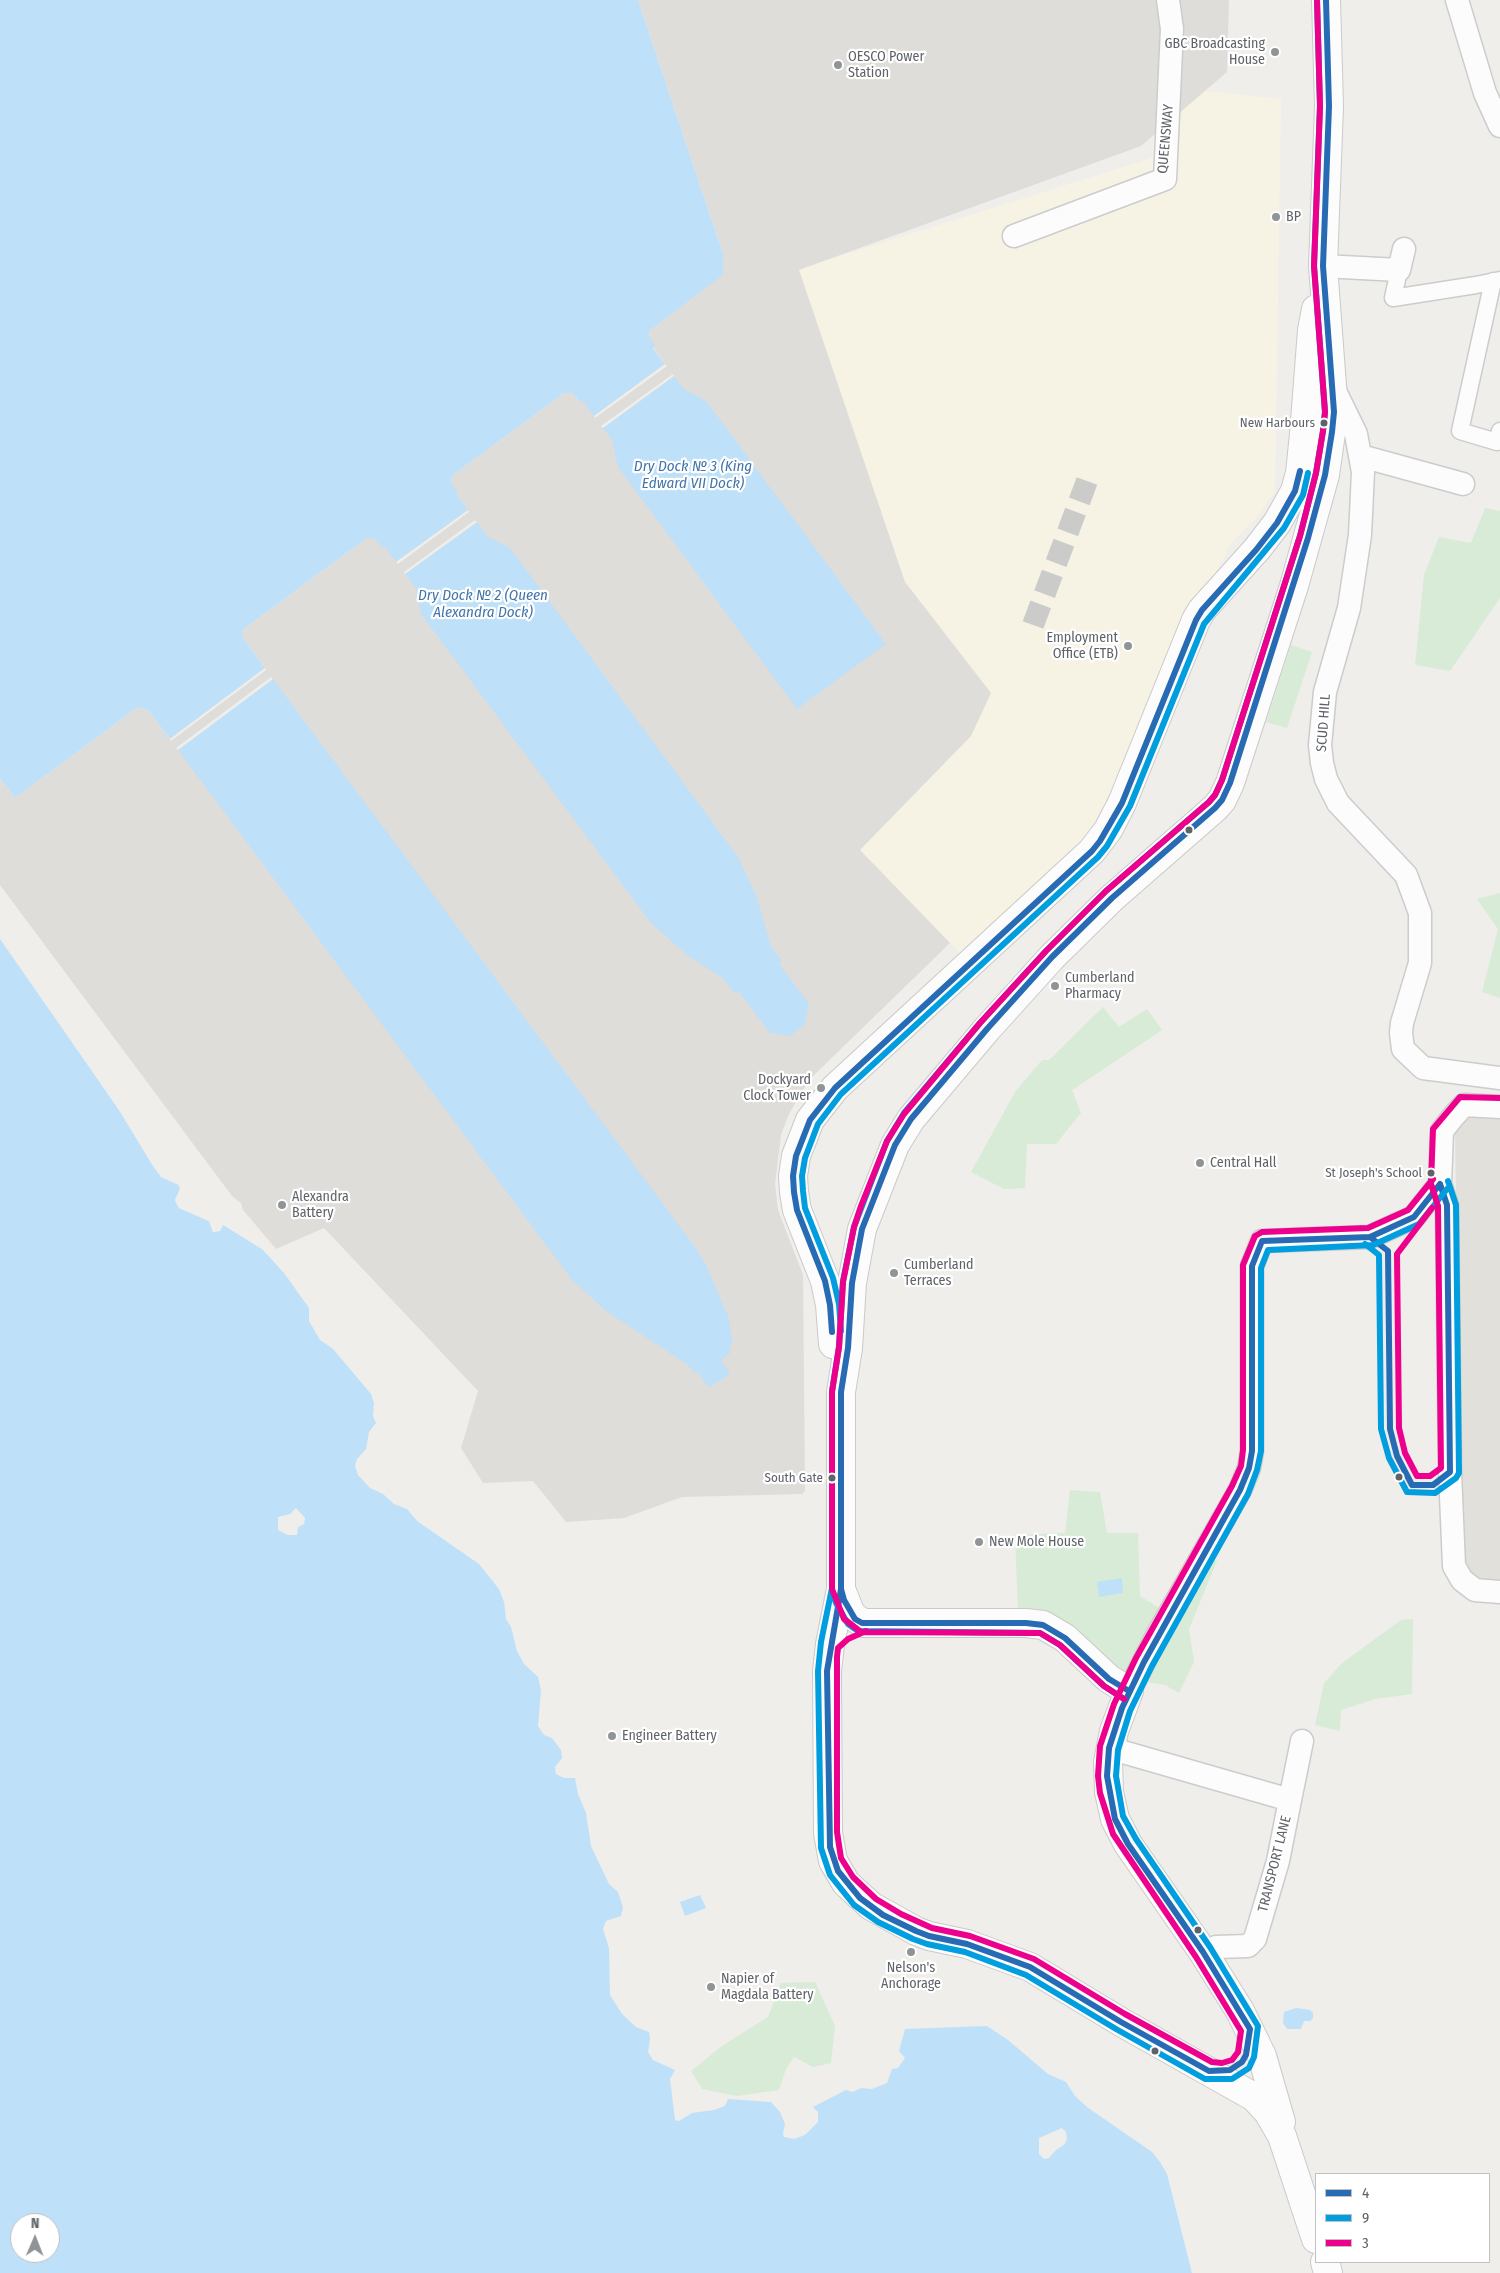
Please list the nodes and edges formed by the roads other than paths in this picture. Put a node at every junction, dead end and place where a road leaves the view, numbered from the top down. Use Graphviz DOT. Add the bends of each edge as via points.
graph roads {
  1 [pos="1168,0"];
  2 [pos="1326,0"];
  3 [pos="1457,0"];
  4 [pos="1500,126"];
  5 [pos="1014,236"];
  6 [pos="1401,260"];
  7 [pos="1323,266"];
  8 [pos="1496,280"];
  9 [pos="1332,386"];
  10 [pos="1500,431"];
  11 [pos="1361,456"];
  12 [pos="1463,484"];
  13 [pos="1500,1078"];
  14 [pos="1500,1107"];
  15 [pos="1440,1184"];
  16 [pos="811,1244"];
  17 [pos="857,1250"];
  18 [pos="841,1392"];
  19 [pos="841,1589"];
  20 [pos="1500,1592"];
  21 [pos="862,1623"];
  22 [pos="830,1644"];
  23 [pos="1130,1691"];
  24 [pos="1302,1741"];
  25 [pos="1110,1748"];
  26 [pos="1290,1800"];
  27 [pos="1202,1952"];
  28 [pos="1250,2029"];
  29 [pos="1209,2071"];
  30 [pos="1282,2136"];
  31 [pos="1315,2236"];
  1 -- 5 [label="street, QUEENSWAY" via="1172,29 1165,179"];
  2 -- 7 [label="main road" via="1329,106"];
  3 -- 4 [label="street" via="1485,92"];
  6 -- 7 [label="street"];
  6 -- 8 [label="street" via="1393,298"];
  7 -- 9 [label="main road"];
  7 -- 16 [label="main road" via="1312,330 1300,473 1295,491 1258,549 1196,620 1122,803 1100,841 842,1081 810,1120 798,1148 793,1176 798,1210"];
  8 -- 10 [label="street" via="1460,431 1498,442"];
  9 -- 11 [label="street, SCUD HILL" via="1356,434"];
  9 -- 17 [label="main road" via="1332,432 1318,505 1222,800 1084,924 911,1119 895,1145 869,1208"];
  11 -- 12 [label="street"];
  11 -- 13 [label="street, SCUD HILL" via="1360,535 1349,608 1325,692 1320,745 1322,763 1338,803 1406,875 1420,913 1420,963 1402,1023 1403,1049 1423,1068"];
  14 -- 15 [label="street" via="1464,1105 1453,1117 1442,1132"];
  15 -- 20 [label="street" via="1447,1205 1454,1566 1462,1580 1475,1590"];
  15 -- 23 [label="street" via="1414,1217 1370,1237 1262,1241 1252,1266 1252,1451 1249,1468"];
  16 -- 17 [label="main road" via="836,1252"];
  16 -- 18 [label="main road" via="820,1263 830,1305"];
  17 -- 18 [label="main road"];
  18 -- 19 [label="main road"];
  19 -- 21 [label="main road" via="851,1614"];
  19 -- 22 [label="main road"];
  21 -- 22 [label="main road"];
  21 -- 23 [label="main road" via="1026,1622 1043,1625 1065,1638 1109,1679"];
  22 -- 29 [label="main road" via="827,1671 828,1834 833,1861 846,1883 866,1902 897,1922 930,1936 967,1944 1030,1967"];
  23 -- 25 [label="main road"];
  24 -- 26 [label="street"];
  25 -- 26 [label="street, TRANSPORT LANE"];
  25 -- 27 [label="main road" via="1107,1776 1118,1825"];
  26 -- 27 [label="street, TRANSPORT LANE" via="1278,1861 1255,1939 1248,1946 1216,1947"];
  27 -- 28 [label="main road"];
  28 -- 29 [label="main road" via="1242,2062 1230,2070"];
  28 -- 30 [label="main road" via="1279,2110"];
  29 -- 30 [label="main road" via="1261,2103"];
  30 -- 31 [label="main road"];
}
